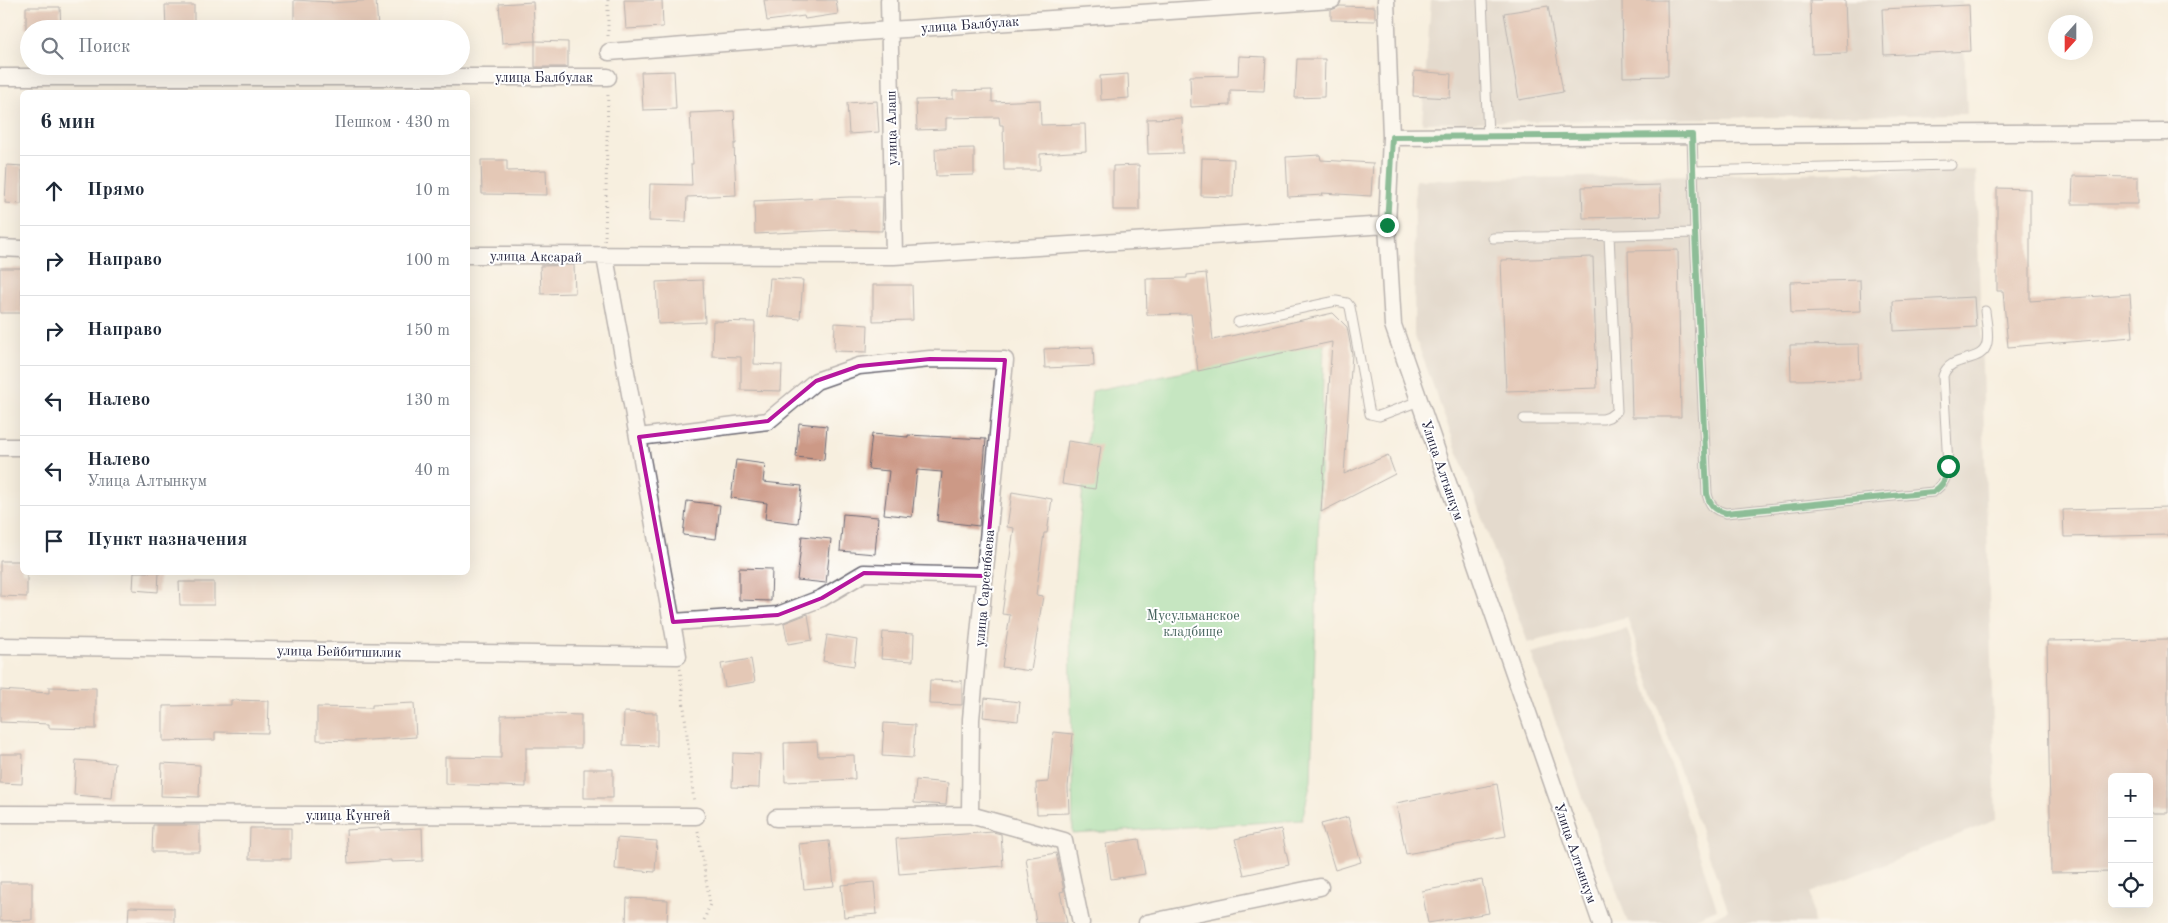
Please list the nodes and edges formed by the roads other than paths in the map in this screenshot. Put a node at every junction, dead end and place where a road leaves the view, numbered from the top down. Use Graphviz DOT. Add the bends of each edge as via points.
graph roads {
  1 [pos="889,0"];
  2 [pos="1332,0"];
  3 [pos="1386,0"];
  4 [pos="1482,0"];
  5 [pos="890,30"];
  6 [pos="609,52"];
  7 [pos="0,77"];
  8 [pos="608,77"];
  9 [pos="2168,132"];
  10 [pos="1692,135"];
  11 [pos="1488,136"];
  12 [pos="1392,137"];
  13 [pos="1951,165"];
  14 [pos="1693,171"];
  15 [pos="1387,225"];
  16 [pos="1695,233"];
  17 [pos="1609,235"];
  18 [pos="1493,238"];
  19 [pos="0,248"];
  20 [pos="20,248"];
  21 [pos="470,255"];
  22 [pos="894,256"];
  23 [pos="605,257"];
  24 [pos="1986,312"];
  25 [pos="1238,322"];
  26 [pos="1419,401"];
  27 [pos="1524,419"];
  28 [pos="639,437"];
  29 [pos="0,447"];
  30 [pos="20,447"];
  31 [pos="985,576"];
  32 [pos="673,622"];
  33 [pos="0,646"];
  34 [pos="0,814"];
  35 [pos="696,816"];
  36 [pos="970,816"];
  37 [pos="776,818"];
  38 [pos="1320,887"];
  39 [pos="1081,923"];
  40 [pos="1147,923"];
  41 [pos="1601,923"];
  1 -- 5 [label="street, улица Алаш"];
  2 -- 5 [label="street, улица Балбулак"];
  3 -- 12 [label="street, Улица Алтынкум"];
  4 -- 11 [label="lane"];
  5 -- 6 [label="street, улица Балбулак"];
  5 -- 22 [label="street, улица Алаш"];
  7 -- 8 [label="street, улица Балбулак"];
  9 -- 10 [label="street"];
  10 -- 11 [label="street"];
  10 -- 14 [label="lane"];
  11 -- 12 [label="street"];
  12 -- 15 [label="street, Улица Алтынкум"];
  13 -- 14 [label="lane"];
  14 -- 16 [label="lane"];
  15 -- 22 [label="street, улица Аксарай"];
  15 -- 26 [label="street, Улица Алтынкум" via="1393,325"];
  16 -- 17 [label="lane"];
  16 -- 24 [label="lane" via="1707,494 1715,510 1726,513 1933,492 1942,486 1948,466 1945,368 1978,356 1985,350"];
  17 -- 18 [label="lane"];
  17 -- 27 [label="lane" via="1617,411 1603,419"];
  19 -- 20 [label="street"];
  21 -- 23 [label="street, улица Аксарай"];
  22 -- 23 [label="street, улица Аксарай"];
  23 -- 28 [label="street"];
  25 -- 26 [label="lane" via="1336,301 1347,303 1370,414 1379,416"];
  26 -- 41 [label="street, Улица Алтынкум"];
  28 -- 31 [label="street, улица Сарсенбаева" via="768,421 816,381 859,366 930,359 1005,360"];
  28 -- 32 [label="street"];
  29 -- 30 [label="street"];
  31 -- 32 [label="street" via="864,572 822,598 778,615"];
  31 -- 36 [label="street, улица Сарсенбаева" via="971,719"];
  32 -- 33 [label="street, улица Бейбитшилик" via="678,656"];
  34 -- 35 [label="street, улица Кунгей"];
  36 -- 37 [label="street"];
  36 -- 39 [label="street" via="1064,841"];
  38 -- 40 [label="street"];
}
